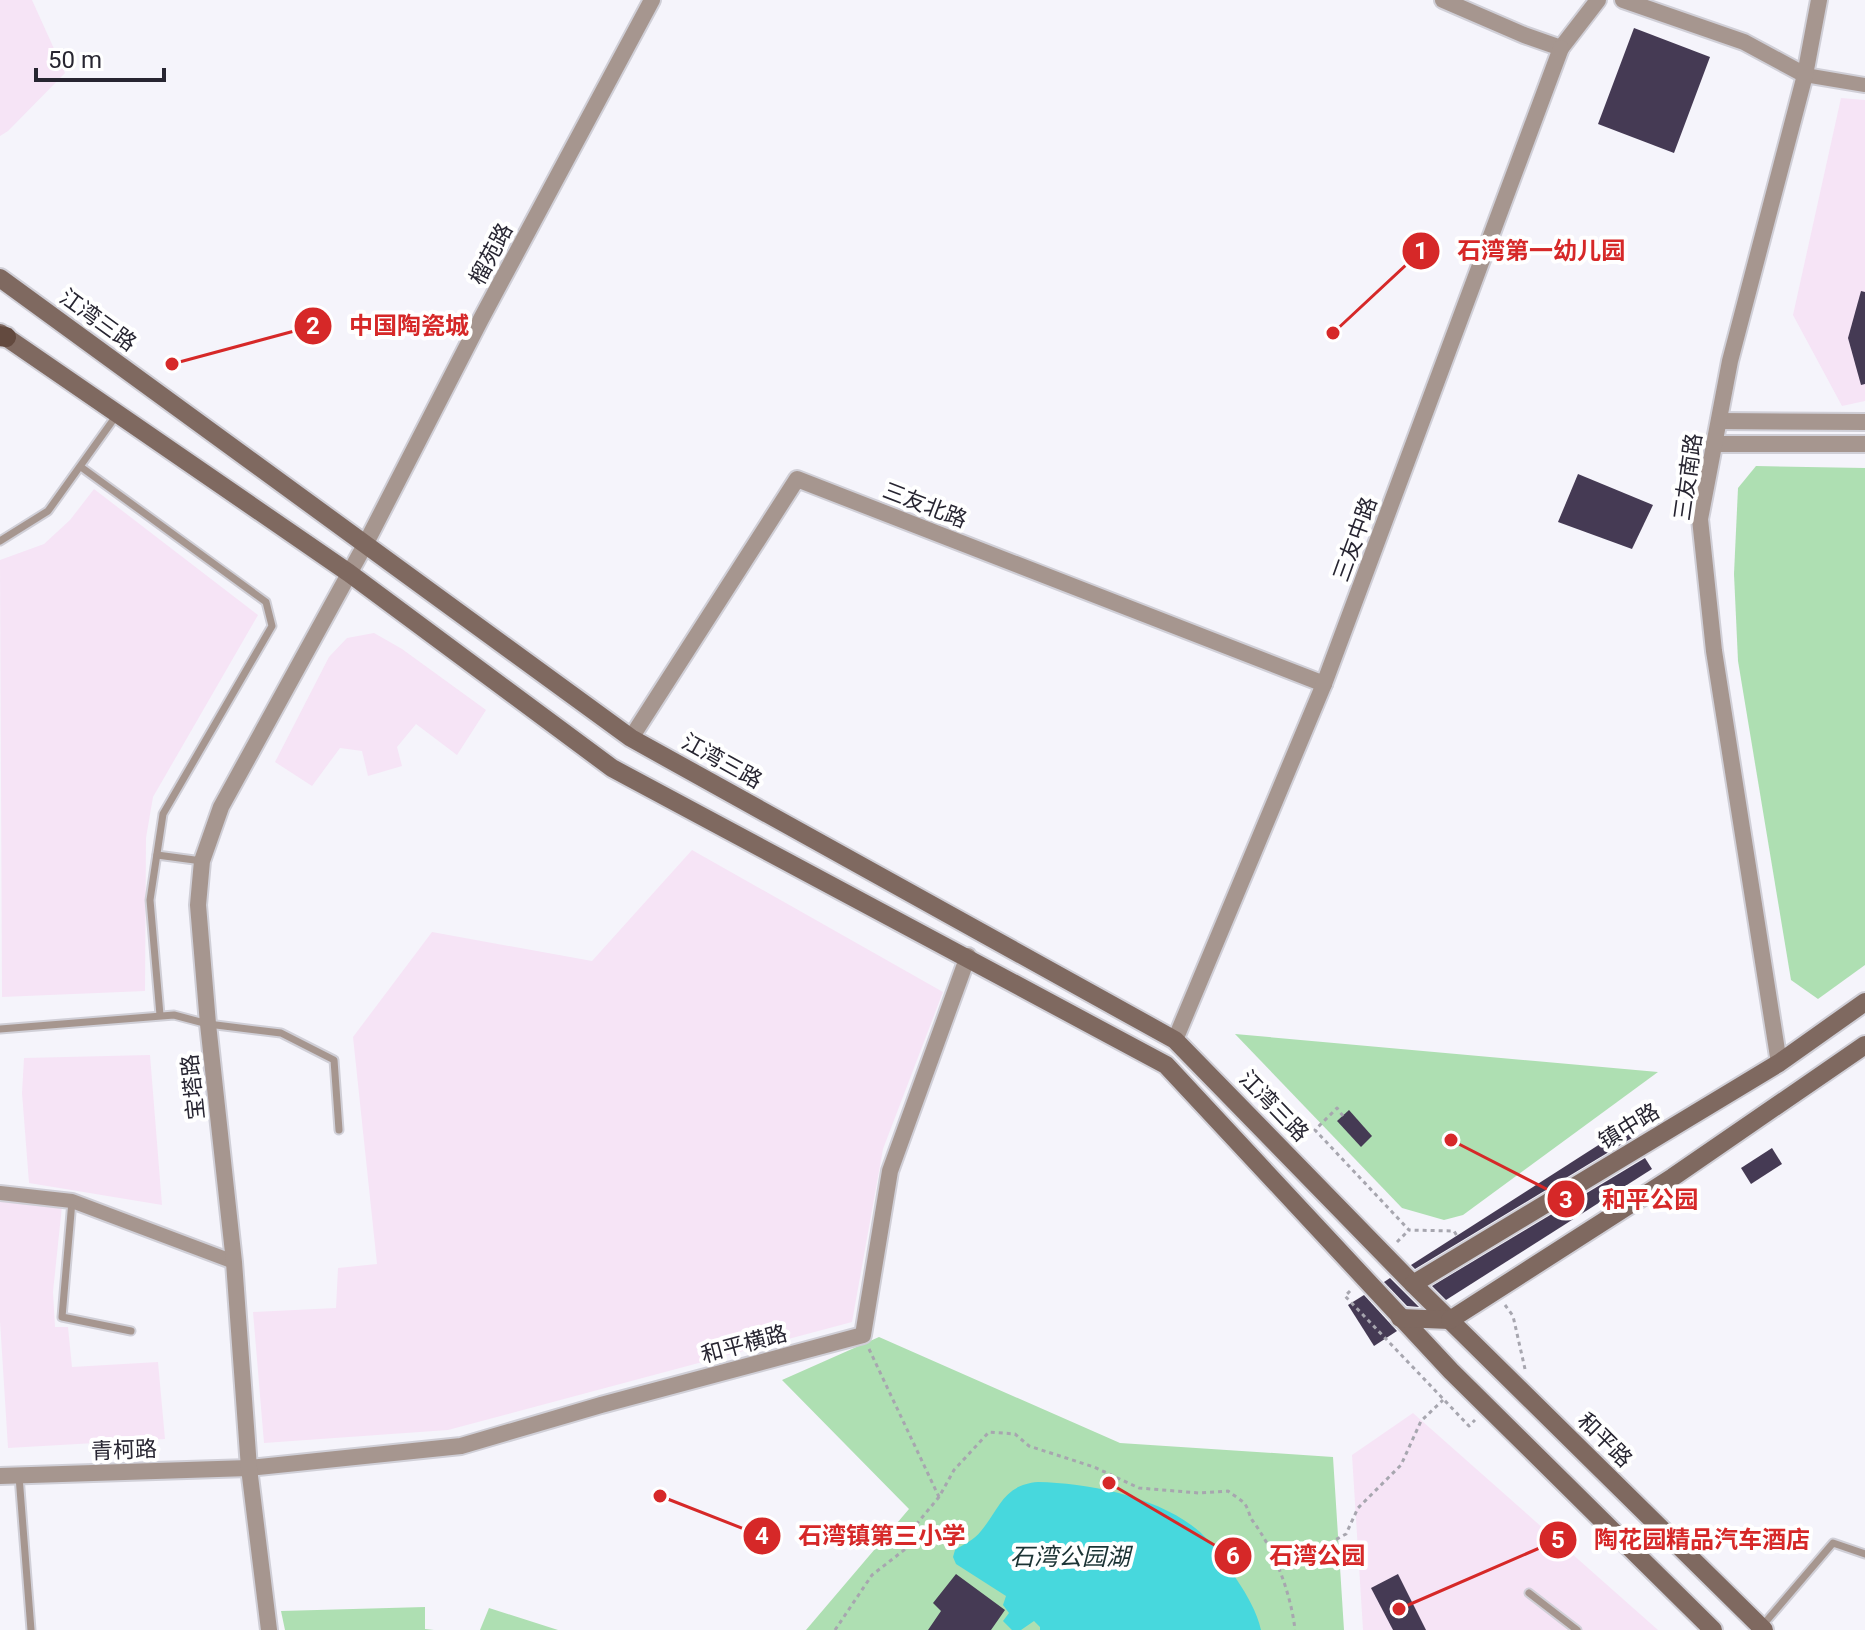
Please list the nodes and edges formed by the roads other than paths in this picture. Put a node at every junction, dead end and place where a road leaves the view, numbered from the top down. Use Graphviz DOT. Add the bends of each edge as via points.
graph roads {
  1 [pos="652,0"];
  2 [pos="1443,0"];
  3 [pos="1598,0"];
  4 [pos="1623,0"];
  5 [pos="1819,0"];
  6 [pos="1561,48"];
  7 [pos="1805,75"];
  8 [pos="1865,85"];
  9 [pos="0,278"];
  10 [pos="2,335"];
  11 [pos="117,414"];
  12 [pos="1719,421"];
  13 [pos="1865,422"];
  14 [pos="1714,444"];
  15 [pos="1865,444"];
  16 [pos="81,467"];
  17 [pos="0,541"];
  18 [pos="366,543"];
  19 [pos="349,573"];
  20 [pos="1324,684"];
  21 [pos="631,738"];
  22 [pos="157,855"];
  23 [pos="202,861"];
  24 [pos="968,956"];
  25 [pos="1865,1002"];
  26 [pos="160,1015"];
  27 [pos="208,1024"];
  28 [pos="0,1029"];
  29 [pos="1175,1040"];
  30 [pos="1865,1045"];
  31 [pos="1779,1063"];
  32 [pos="339,1130"];
  33 [pos="0,1193"];
  34 [pos="72,1201"];
  35 [pos="234,1262"];
  36 [pos="1413,1284"];
  37 [pos="1400,1318"];
  38 [pos="1450,1320"];
  39 [pos="131,1331"];
  40 [pos="249,1468"];
  41 [pos="0,1476"];
  42 [pos="19,1476"];
  43 [pos="1865,1554"];
  44 [pos="1529,1593"];
  45 [pos="1761,1629"];
  46 [pos="31,1630"];
  47 [pos="269,1630"];
  48 [pos="1577,1630"];
  49 [pos="1713,1630"];
  1 -- 18 [label="street, 榴苑路"];
  2 -- 6 [label="street"];
  3 -- 6 [label="street, 三友中路"];
  4 -- 7 [label="street" via="1744,42"];
  5 -- 7 [label="street, 三友南路"];
  6 -- 20 [label="street, 三友中路"];
  7 -- 8 [label="street"];
  7 -- 12 [label="street, 三友南路"];
  9 -- 18 [label="main road, 江湾三路"];
  10 -- 11 [label="main road"];
  11 -- 16 [label="lane"];
  11 -- 19 [label="main road"];
  12 -- 13 [label="street"];
  12 -- 14 [label="street, 三友南路"];
  14 -- 15 [label="street"];
  14 -- 31 [label="street, 三友南路" via="1700,519 1714,651"];
  16 -- 17 [label="lane" via="48,511"];
  16 -- 22 [label="lane" via="266,602 272,626 163,814"];
  18 -- 19 [label="street, 榴苑路"];
  18 -- 21 [label="main road, 江湾三路"];
  19 -- 23 [label="street, 宝塔路" via="221,807"];
  19 -- 24 [label="main road" via="612,768"];
  20 -- 21 [label="street, 三友北路" via="797,479"];
  20 -- 29 [label="street, 三友中路"];
  21 -- 29 [label="main road, 江湾三路"];
  22 -- 23 [label="lane"];
  22 -- 26 [label="lane" via="150,900"];
  23 -- 27 [label="street, 宝塔路" via="198,905"];
  24 -- 37 [label="main road" via="1166,1065"];
  24 -- 40 [label="street, 和平横路" via="890,1171 863,1335 461,1446"];
  25 -- 31 [label="main road, 镇中路"];
  26 -- 27 [label="lane"];
  26 -- 28 [label="lane"];
  27 -- 32 [label="lane" via="281,1033 334,1060"];
  27 -- 35 [label="street, 宝塔路"];
  29 -- 36 [label="main road, 江湾三路"];
  30 -- 38 [label="main road"];
  31 -- 36 [label="main road, 镇中路"];
  33 -- 34 [label="street"];
  34 -- 35 [label="street"];
  34 -- 39 [label="lane" via="62,1317"];
  35 -- 40 [label="street, 宝塔路"];
  36 -- 37 [label="main road"];
  36 -- 38 [label="main road, 和平路"];
  37 -- 38 [label="main road"];
  37 -- 49 [label="main road"];
  38 -- 45 [label="main road, 和平路"];
  40 -- 42 [label="street, 青柯路"];
  40 -- 47 [label="street, 宝塔路"];
  41 -- 42 [label="street, 青柯路"];
  42 -- 46 [label="lane"];
  43 -- 45 [label="lane" via="1833,1543"];
  44 -- 48 [label="lane"];
}
